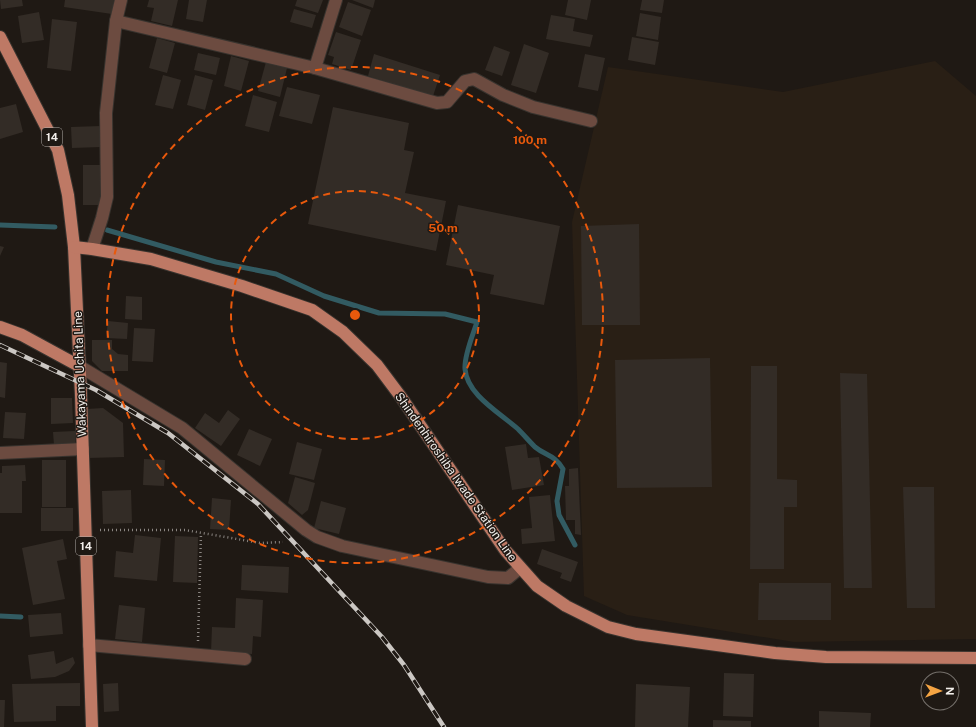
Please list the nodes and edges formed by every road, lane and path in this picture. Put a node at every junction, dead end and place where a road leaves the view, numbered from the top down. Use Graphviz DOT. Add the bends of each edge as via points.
graph roads {
  1 [pos="120,0"];
  2 [pos="336,0"];
  3 [pos="116,21"];
  4 [pos="0,37"];
  5 [pos="315,68"];
  6 [pos="591,121"];
  7 [pos="74,247"];
  8 [pos="92,249"];
  9 [pos="0,327"];
  10 [pos="80,366"];
  11 [pos="83,450"];
  12 [pos="0,453"];
  13 [pos="85,530"];
  14 [pos="201,533"];
  15 [pos="283,542"];
  16 [pos="520,568"];
  17 [pos="90,645"];
  18 [pos="197,655"];
  19 [pos="976,658"];
  20 [pos="245,659"];
  21 [pos="92,727"];
  1 -- 3 [label="street"];
  2 -- 5 [label="street"];
  3 -- 5 [label="street"];
  3 -- 8 [label="street" via="106,113 107,197"];
  4 -- 7 [label="main road, Wakayama Uchita Line / 14" via="58,150 68,195"];
  5 -- 6 [label="street" via="437,103 447,102 465,81 474,79 503,95 533,107"];
  7 -- 8 [label="main road, Shindenhiroshiba Iwade Station Line"];
  7 -- 10 [label="main road, Wakayama Uchita Line / 14"];
  8 -- 16 [label="main road, Shindenhiroshiba Iwade Station Line" via="151,259 242,286 312,310 343,332 377,365 401,397 505,550"];
  9 -- 10 [label="main road" via="22,335"];
  10 -- 11 [label="main road, Wakayama Uchita Line / 14"];
  10 -- 16 [label="street" via="182,428 317,537 342,546 488,577 508,578"];
  11 -- 12 [label="street"];
  11 -- 13 [label="main road, Wakayama Uchita Line / 14"];
  13 -- 14 [label="path" via="185,530"];
  13 -- 17 [label="main road, Wakayama Uchita Line / 14"];
  14 -- 15 [label="path" via="260,543"];
  14 -- 18 [label="path"];
  16 -- 19 [label="main road, Shindenhiroshiba Iwade Station Line" via="537,586 566,606 608,627 636,634 775,653 826,657"];
  17 -- 18 [label="street"];
  17 -- 21 [label="main road, Wakayama Uchita Line / 14"];
  18 -- 20 [label="street"];
}
